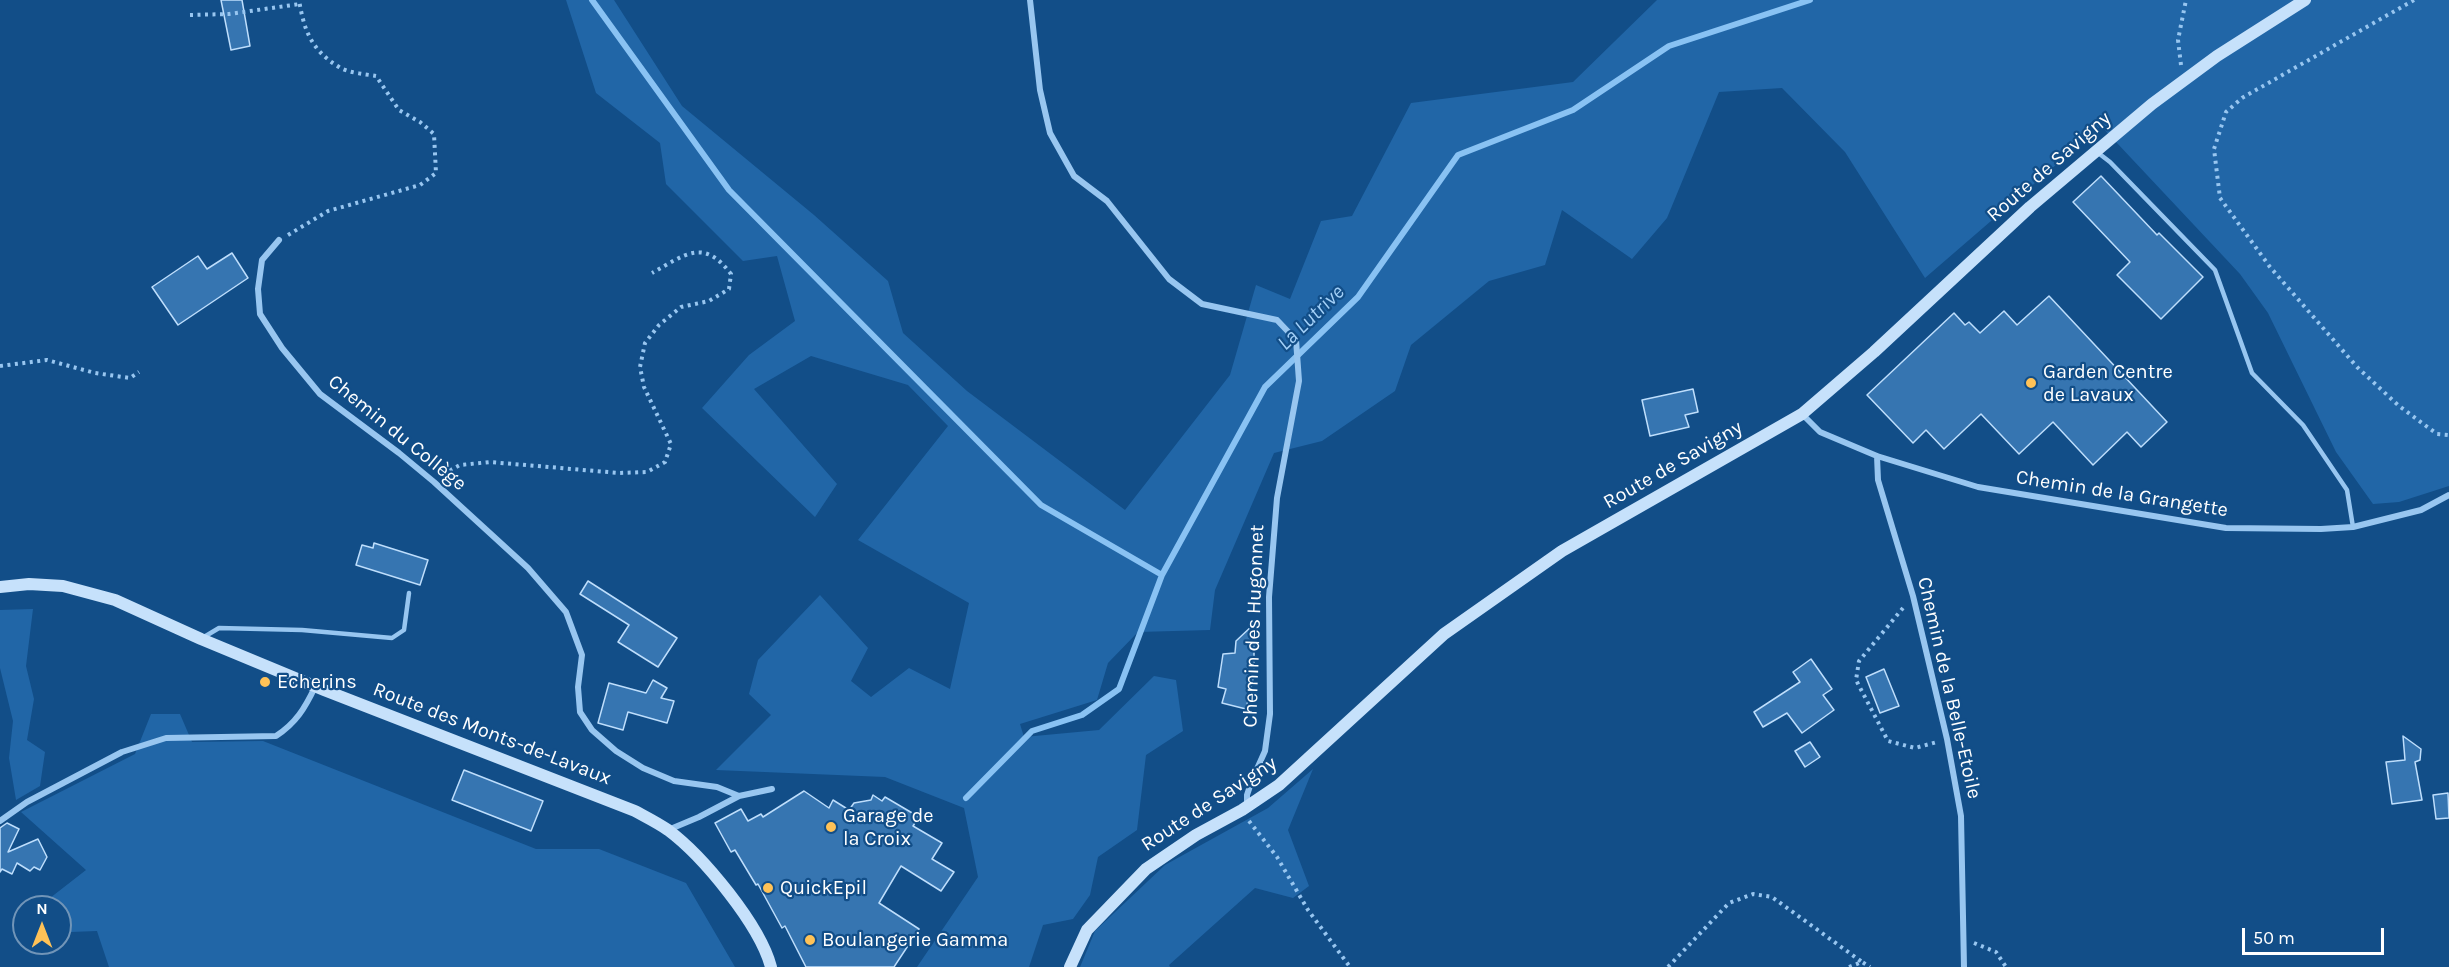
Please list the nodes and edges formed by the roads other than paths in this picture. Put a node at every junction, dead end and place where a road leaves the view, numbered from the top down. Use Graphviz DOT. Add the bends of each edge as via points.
graph roads {
  1 [pos="1030,0"];
  2 [pos="2305,0"];
  3 [pos="2097,152"];
  4 [pos="279,240"];
  5 [pos="1802,414"];
  6 [pos="1877,456"];
  7 [pos="2449,495"];
  8 [pos="2354,527"];
  9 [pos="0,587"];
  10 [pos="409,593"];
  11 [pos="201,639"];
  12 [pos="316,686"];
  13 [pos="772,789"];
  14 [pos="739,796"];
  15 [pos="1245,809"];
  16 [pos="0,821"];
  17 [pos="668,830"];
  18 [pos="771,967"];
  19 [pos="1070,967"];
  20 [pos="1964,967"];
  1 -- 15 [label="street, Chemin des Hugonnet" via="1040,90 1050,134 1074,176 1107,201 1169,279 1202,304 1277,320 1296,340 1299,381 1277,498 1269,597 1270,714 1262,763 1252,780"];
  2 -- 3 [label="street, Route de Savigny" via="2217,56 2152,104"];
  3 -- 5 [label="street, Route de Savigny" via="2030,207"];
  3 -- 8 [label="lane" via="2215,270 2252,373 2303,425 2347,490"];
  4 -- 14 [label="street, Chemin du Collège" via="262,260 260,314 320,394 434,482 528,568 566,612 582,655 580,712 592,730 643,768 674,781 717,787"];
  5 -- 6 [label="street, Chemin de la Grangette" via="1820,432"];
  5 -- 15 [label="street, Route de Savigny" via="1562,551 1444,634 1279,785"];
  6 -- 8 [label="street, Chemin de la Grangette" via="1978,487 2226,528"];
  6 -- 20 [label="street, Chemin de la Belle-Etoile" via="1878,480 1913,596 1961,816"];
  7 -- 8 [label="street, Chemin de la Grangette" via="2421,510"];
  9 -- 11 [label="street, Route des Monts-de-Lavaux" via="29,584 88,591"];
  10 -- 11 [label="lane" via="404,630 392,638 219,628"];
  11 -- 12 [label="street, Route des Monts-de-Lavaux"];
  12 -- 16 [label="street" via="302,714 276,736 166,738 122,752 27,802"];
  12 -- 17 [label="street, Route des Monts-de-Lavaux" via="602,797"];
  13 -- 14 [label="street"];
  14 -- 17 [label="street"];
  15 -- 19 [label="street, Route de Savigny" via="1196,835 1146,869 1087,930"];
  17 -- 18 [label="street, Route des Monts-de-Lavaux" via="714,874 737,905"];
}
